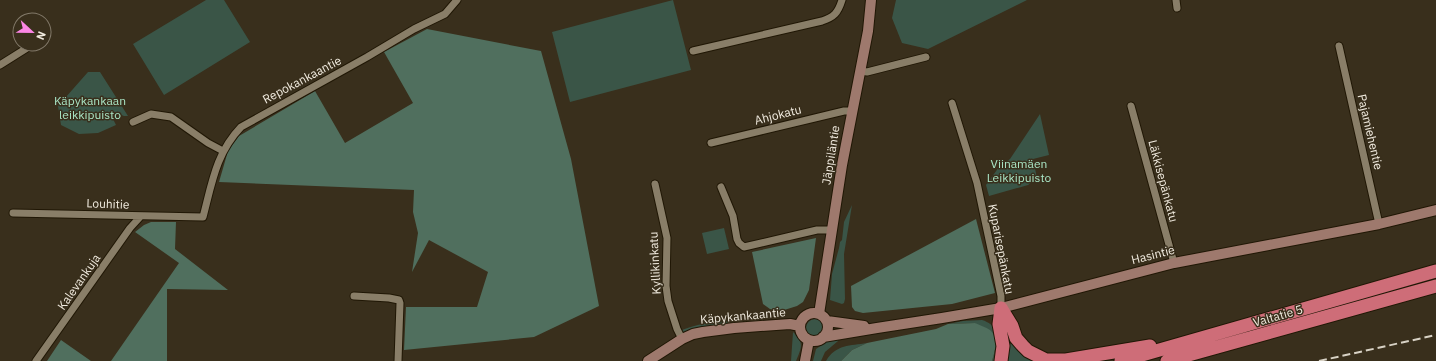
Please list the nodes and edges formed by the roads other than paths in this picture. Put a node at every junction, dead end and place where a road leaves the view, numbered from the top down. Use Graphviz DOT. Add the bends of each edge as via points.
graph roads {
  1 [pos="457,0"];
  2 [pos="842,0"];
  3 [pos="871,0"];
  4 [pos="1176,0"];
  5 [pos="1177,8"];
  6 [pos="1339,46"];
  7 [pos="693,51"];
  8 [pos="21,52"];
  9 [pos="926,57"];
  10 [pos="0,65"];
  11 [pos="860,71"];
  12 [pos="952,103"];
  13 [pos="1131,106"];
  14 [pos="852,111"];
  15 [pos="133,122"];
  16 [pos="711,143"];
  17 [pos="223,151"];
  18 [pos="655,184"];
  19 [pos="721,187"];
  20 [pos="1436,210"];
  21 [pos="13,212"];
  22 [pos="140,216"];
  23 [pos="203,216"];
  24 [pos="1379,224"];
  25 [pos="832,230"];
  26 [pos="1174,263"];
  27 [pos="1436,272"];
  28 [pos="1436,286"];
  29 [pos="354,296"];
  30 [pos="1001,308"];
  31 [pos="819,314"];
  32 [pos="827,321"];
  33 [pos="800,326"];
  34 [pos="877,328"];
  35 [pos="823,338"];
  36 [pos="682,339"];
  37 [pos="1197,339"];
  38 [pos="809,340"];
  39 [pos="36,361"];
  40 [pos="398,361"];
  41 [pos="648,361"];
  42 [pos="805,361"];
  43 [pos="1001,361"];
  44 [pos="1121,361"];
  45 [pos="1167,361"];
  1 -- 17 [label="street, Repokankaantie" via="445,14 241,127"];
  2 -- 7 [label="street" via="840,9 832,18"];
  3 -- 11 [label="main road, Jäppiläntie"];
  4 -- 5 [label="street"];
  6 -- 24 [label="street, Pajamiehentie"];
  8 -- 10 [label="street"];
  9 -- 11 [label="street" via="867,72"];
  11 -- 14 [label="main road, Jäppiläntie"];
  12 -- 30 [label="street, Kuparisepänkatu" via="977,183 1001,296"];
  13 -- 26 [label="street, Läkkisepänkatu"];
  14 -- 16 [label="street, Ahjokatu"];
  14 -- 25 [label="main road, Jäppiläntie"];
  15 -- 17 [label="street" via="151,114 171,117"];
  17 -- 23 [label="street, Repokankaantie" via="215,170"];
  18 -- 36 [label="street, Kyllikinkatu" via="667,238 668,301"];
  19 -- 25 [label="street" via="733,216 737,239 741,246 747,247 818,230"];
  20 -- 24 [label="main road, Hasintie"];
  21 -- 22 [label="street, Louhitie"];
  22 -- 23 [label="street, Louhitie"];
  22 -- 39 [label="street, Kalevankuja"];
  24 -- 26 [label="main road, Hasintie"];
  25 -- 31 [label="main road, Jäppiläntie"];
  26 -- 30 [label="main road, Hasintie"];
  27 -- 37 [label="highway, Valtatie 5"];
  28 -- 45 [label="highway, Valtatie 5"];
  29 -- 40 [label="street" via="399,300"];
  30 -- 34 [label="main road, Hasintie"];
  30 -- 37 [label="highway" via="1016,338 1028,352 1046,360 1083,358 1118,350"];
  30 -- 43 [label="highway"];
  31 -- 32 [label="main road"];
  31 -- 33 [label="main road" via="812,313 806,316"];
  32 -- 34 [label="main road, Hasintie"];
  32 -- 35 [label="main road" via="828,330"];
  33 -- 36 [label="main road, Käpykankaantie" via="790,324 726,329 703,332"];
  33 -- 38 [label="main road" via="803,335"];
  34 -- 35 [label="main road, Hasintie"];
  35 -- 38 [label="main road"];
  36 -- 41 [label="main road, Käpykankaantie"];
  37 -- 44 [label="highway, Valtatie 5"];
  38 -- 42 [label="main road"];
}
